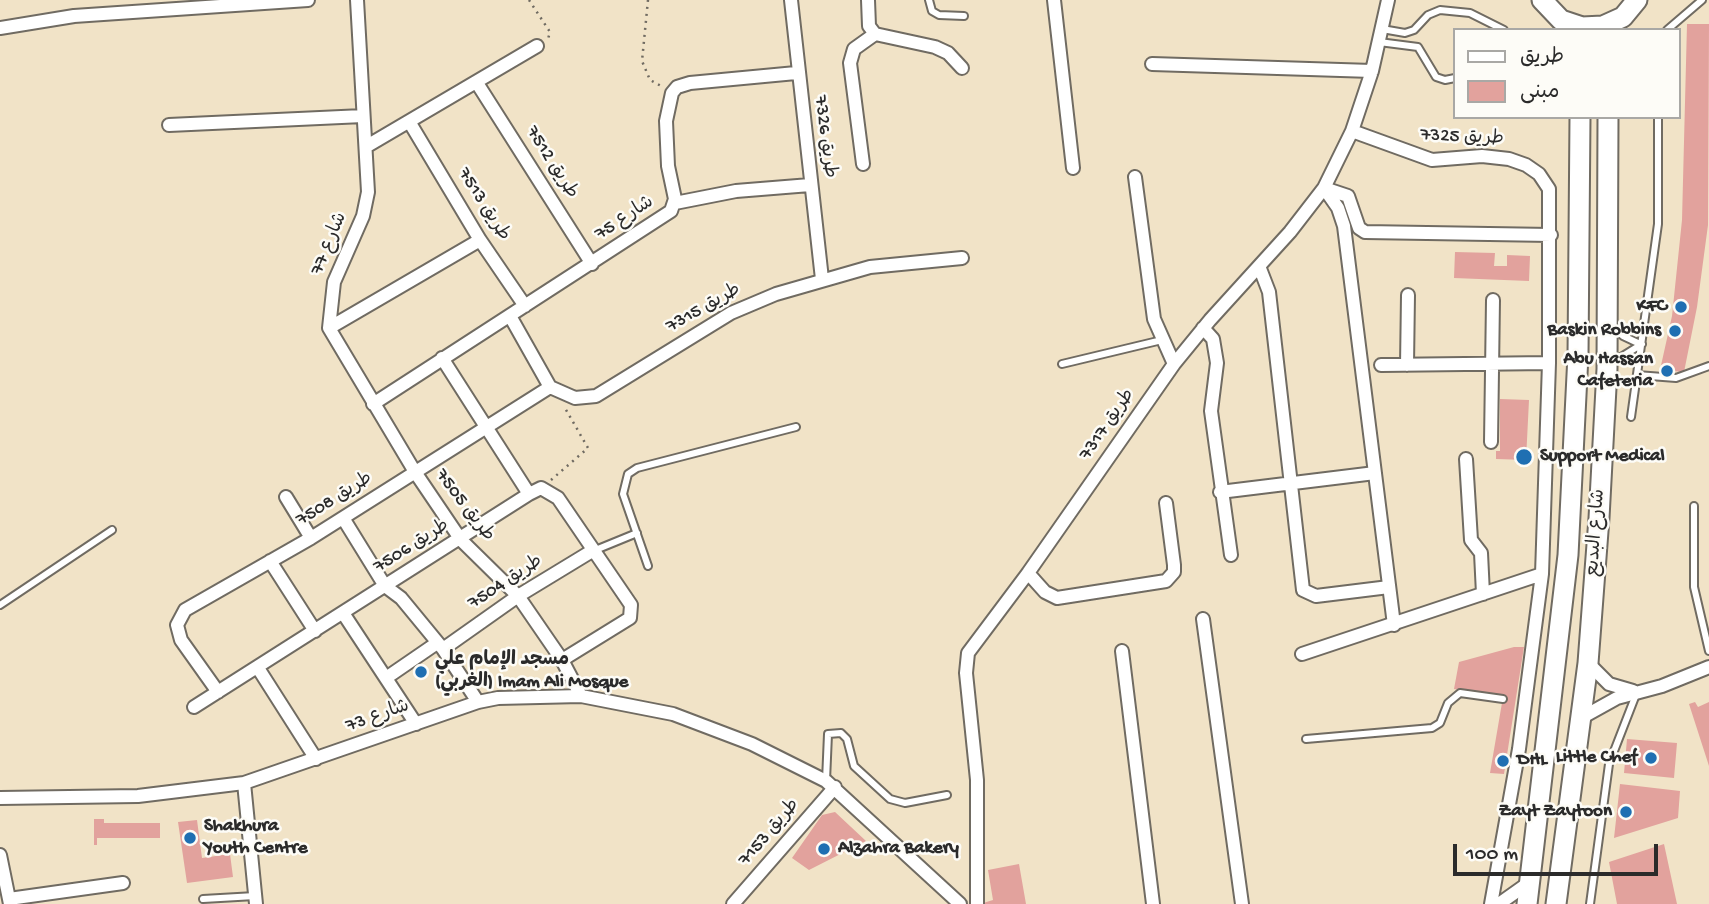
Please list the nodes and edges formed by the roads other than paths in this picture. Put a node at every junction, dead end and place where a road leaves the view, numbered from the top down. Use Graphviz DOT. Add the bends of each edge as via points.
graph roads {
  1 [pos="308,0"];
  2 [pos="357,0"];
  3 [pos="791,0"];
  4 [pos="868,0"];
  5 [pos="929,0"];
  6 [pos="1054,0"];
  7 [pos="1388,0"];
  8 [pos="1542,0"];
  9 [pos="1702,0"];
  10 [pos="1632,10"];
  11 [pos="964,16"];
  12 [pos="1563,25"];
  13 [pos="1500,28"];
  14 [pos="1669,28"];
  15 [pos="0,29"];
  16 [pos="874,34"];
  17 [pos="1381,36"];
  18 [pos="537,47"];
  19 [pos="1152,64"];
  20 [pos="962,68"];
  21 [pos="1372,71"];
  22 [pos="796,73"];
  23 [pos="1454,78"];
  24 [pos="477,83"];
  25 [pos="363,116"];
  26 [pos="1580,119"];
  27 [pos="1608,119"];
  28 [pos="1658,119"];
  29 [pos="410,123"];
  30 [pos="169,125"];
  31 [pos="1352,131"];
  32 [pos="367,146"];
  33 [pos="863,164"];
  34 [pos="1073,168"];
  35 [pos="1135,177"];
  36 [pos="810,185"];
  37 [pos="1324,188"];
  38 [pos="675,203"];
  39 [pos="1551,235"];
  40 [pos="480,240"];
  41 [pos="962,258"];
  42 [pos="592,264"];
  43 [pos="1259,266"];
  44 [pos="822,279"];
  45 [pos="1408,295"];
  46 [pos="1493,300"];
  47 [pos="525,306"];
  48 [pos="510,316"];
  49 [pos="1608,322"];
  50 [pos="330,328"];
  51 [pos="1203,328"];
  52 [pos="1162,340"];
  53 [pos="1642,344"];
  54 [pos="442,358"];
  55 [pos="1062,363"];
  56 [pos="1549,363"];
  57 [pos="1174,364"];
  58 [pos="1491,364"];
  59 [pos="1381,365"];
  60 [pos="1407,365"];
  61 [pos="1709,366"];
  62 [pos="1607,369"];
  63 [pos="1637,375"];
  64 [pos="550,387"];
  65 [pos="373,404"];
  66 [pos="1630,417"];
  67 [pos="796,426"];
  68 [pos="487,429"];
  69 [pos="1491,442"];
  70 [pos="1466,459"];
  71 [pos="415,472"];
  72 [pos="1375,473"];
  73 [pos="1291,484"];
  74 [pos="1220,492"];
  75 [pos="529,494"];
  76 [pos="286,498"];
  77 [pos="1166,503"];
  78 [pos="1693,506"];
  79 [pos="343,518"];
  80 [pos="112,530"];
  81 [pos="637,533"];
  82 [pos="311,538"];
  83 [pos="461,540"];
  84 [pos="592,551"];
  85 [pos="1231,555"];
  86 [pos="270,561"];
  87 [pos="648,566"];
  88 [pos="1028,573"];
  89 [pos="1542,574"];
  90 [pos="385,586"];
  91 [pos="1389,587"];
  92 [pos="1483,594"];
  93 [pos="518,596"];
  94 [pos="0,605"];
  95 [pos="343,613"];
  96 [pos="1203,619"];
  97 [pos="1394,625"];
  98 [pos="315,631"];
  99 [pos="440,646"];
  100 [pos="1122,651"];
  101 [pos="1709,651"];
  102 [pos="1302,654"];
  103 [pos="562,660"];
  104 [pos="1588,663"];
  105 [pos="1709,667"];
  106 [pos="258,668"];
  107 [pos="386,678"];
  108 [pos="218,692"];
  109 [pos="1637,692"];
  110 [pos="581,696"];
  111 [pos="1503,699"];
  112 [pos="478,702"];
  113 [pos="194,707"];
  114 [pos="1581,718"];
  115 [pos="416,724"];
  116 [pos="1306,739"];
  117 [pos="316,759"];
  118 [pos="244,783"];
  119 [pos="830,784"];
  120 [pos="947,795"];
  121 [pos="0,798"];
  122 [pos="0,855"];
  123 [pos="1530,881"];
  124 [pos="123,883"];
  125 [pos="203,899"];
  126 [pos="255,900"];
  127 [pos="9,901"];
  128 [pos="733,904"];
  129 [pos="960,904"];
  130 [pos="977,904"];
  131 [pos="1153,904"];
  132 [pos="1242,904"];
  133 [pos="1491,904"];
  134 [pos="1499,904"];
  135 [pos="1527,904"];
  136 [pos="1556,904"];
  137 [pos="1590,904"];
  1 -- 15 [label="street" via="74,16"];
  2 -- 25 [label="street, شارع 77"];
  3 -- 22 [label="street, طريق 7326"];
  4 -- 16 [label="street" via="869,26"];
  5 -- 11 [label="lane" via="932,11 939,15"];
  6 -- 34 [label="street"];
  7 -- 17 [label="street, طريق 7317"];
  8 -- 12 [label="main road"];
  9 -- 14 [label="lane"];
  10 -- 12 [label="main road" via="1603,26"];
  13 -- 17 [label="lane" via="1470,13 1440,10 1428,15 1415,30"];
  16 -- 20 [label="street" via="935,47"];
  16 -- 33 [label="street" via="854,49 850,63"];
  17 -- 21 [label="street, طريق 7317"];
  17 -- 23 [label="lane" via="1418,47 1436,77"];
  18 -- 24 [label="street"];
  19 -- 21 [label="street"];
  21 -- 31 [label="street, طريق 7317"];
  22 -- 36 [label="street, طريق 7326"];
  22 -- 38 [label="street, شارع 75" via="683,84 672,93 666,136"];
  24 -- 29 [label="street"];
  24 -- 42 [label="street, طريق 7512"];
  25 -- 30 [label="street"];
  25 -- 32 [label="street, شارع 77"];
  26 -- 123 [label="main road, شارع البديع" via="1569,542"];
  27 -- 49 [label="main road, شارع البديع"];
  28 -- 53 [label="lane" via="1658,224"];
  29 -- 32 [label="street"];
  29 -- 40 [label="street, طريق 7513"];
  31 -- 37 [label="street, طريق 7317"];
  31 -- 39 [label="street, طريق 7325" via="1418,157 1482,156 1526,164 1549,189"];
  32 -- 50 [label="street, شارع 77" via="366,205 334,282"];
  35 -- 52 [label="street" via="1154,319"];
  36 -- 38 [label="street" via="736,191"];
  36 -- 44 [label="street, طريق 7326"];
  37 -- 39 [label="street" via="1351,200 1359,228 1365,232"];
  37 -- 43 [label="street, طريق 7317"];
  37 -- 72 [label="street" via="1344,226"];
  38 -- 42 [label="street, شارع 75" via="668,214"];
  39 -- 56 [label="street"];
  40 -- 47 [label="street, طريق 7513"];
  40 -- 50 [label="street"];
  41 -- 44 [label="street, طريق 7315" via="895,263"];
  42 -- 47 [label="street, شارع 75"];
  43 -- 51 [label="street, طريق 7317"];
  43 -- 73 [label="street" via="1269,292"];
  44 -- 64 [label="street, طريق 7315" via="731,313 596,396 576,398"];
  45 -- 60 [label="street"];
  46 -- 58 [label="street"];
  47 -- 48 [label="street, شارع 75"];
  48 -- 54 [label="street, شارع 75"];
  48 -- 64 [label="street"];
  49 -- 53 [label="lane" via="1623,336"];
  49 -- 62 [label="main road, شارع البديع"];
  50 -- 65 [label="street, طريق 7505"];
  51 -- 57 [label="street, طريق 7317"];
  51 -- 74 [label="street" via="1213,339 1217,362 1211,411"];
  52 -- 55 [label="lane"];
  52 -- 57 [label="street"];
  53 -- 62 [label="lane" via="1626,351"];
  53 -- 63 [label="lane"];
  54 -- 65 [label="street, شارع 75"];
  54 -- 68 [label="street"];
  56 -- 58 [label="street"];
  56 -- 89 [label="street"];
  57 -- 88 [label="street, طريق 7317"];
  58 -- 60 [label="street"];
  58 -- 69 [label="street"];
  59 -- 60 [label="street"];
  61 -- 63 [label="lane" via="1676,378"];
  62 -- 104 [label="main road, شارع البديع"];
  63 -- 66 [label="lane"];
  64 -- 68 [label="street"];
  65 -- 71 [label="street, طريق 7505"];
  67 -- 81 [label="lane" via="628,474 623,495"];
  68 -- 71 [label="street, طريق 7508"];
  68 -- 75 [label="street"];
  70 -- 92 [label="street" via="1471,540 1480,553"];
  71 -- 79 [label="street, طريق 7508"];
  71 -- 83 [label="street, طريق 7505"];
  72 -- 73 [label="street"];
  72 -- 91 [label="street"];
  73 -- 74 [label="street"];
  73 -- 91 [label="street" via="1302,585 1307,594"];
  74 -- 85 [label="street"];
  75 -- 83 [label="street, طريق 7506"];
  75 -- 84 [label="street" via="541,488 558,498"];
  76 -- 82 [label="street"];
  77 -- 88 [label="street" via="1174,565 1166,581 1057,598"];
  78 -- 101 [label="lane" via="1694,587"];
  79 -- 82 [label="street, طريق 7508"];
  79 -- 90 [label="street"];
  80 -- 94 [label="lane"];
  81 -- 84 [label="lane"];
  81 -- 87 [label="lane"];
  82 -- 86 [label="street, طريق 7508"];
  83 -- 90 [label="street, طريق 7506"];
  83 -- 93 [label="street, طريق 7505"];
  84 -- 93 [label="street, طريق 7504"];
  84 -- 103 [label="street" via="631,605 630,618"];
  86 -- 98 [label="street"];
  86 -- 108 [label="street, طريق 7508" via="180,616 178,632"];
  88 -- 130 [label="street, طريق 7317" via="973,644 966,663 977,780"];
  89 -- 92 [label="street"];
  89 -- 133 [label="street"];
  90 -- 95 [label="street, طريق 7506"];
  90 -- 99 [label="street" via="401,598"];
  91 -- 97 [label="street"];
  92 -- 97 [label="street"];
  93 -- 99 [label="street, طريق 7504"];
  93 -- 103 [label="street, طريق 7505"];
  95 -- 98 [label="street, طريق 7506"];
  95 -- 107 [label="street"];
  96 -- 132 [label="street"];
  97 -- 102 [label="street"];
  98 -- 106 [label="street, طريق 7506"];
  99 -- 107 [label="street, طريق 7504"];
  99 -- 112 [label="street"];
  100 -- 131 [label="street"];
  103 -- 110 [label="street, طريق 7505"];
  104 -- 109 [label="street" via="1609,684"];
  104 -- 114 [label="main road, شارع البديع"];
  105 -- 109 [label="street"];
  106 -- 108 [label="street, طريق 7506"];
  106 -- 117 [label="street"];
  107 -- 115 [label="street"];
  108 -- 113 [label="street, طريق 7506"];
  109 -- 114 [label="street"];
  109 -- 137 [label="lane" via="1609,764"];
  110 -- 112 [label="street, شارع 73"];
  110 -- 119 [label="street, شارع 73" via="673,715 752,744"];
  111 -- 116 [label="lane" via="1460,693 1432,728"];
  112 -- 115 [label="street, شارع 73"];
  114 -- 136 [label="main road, شارع البديع"];
  115 -- 117 [label="street, شارع 73"];
  117 -- 118 [label="street, شارع 73"];
  118 -- 121 [label="street, شارع 73" via="138,796"];
  118 -- 126 [label="street"];
  119 -- 120 [label="lane" via="828,734 841,733 854,766 890,799 905,803"];
  119 -- 128 [label="street, طريق 7153"];
  119 -- 129 [label="street, شارع 73"];
  122 -- 127 [label="street"];
  123 -- 134 [label="street"];
  123 -- 135 [label="main road, شارع البديع"];
  124 -- 127 [label="street"];
  125 -- 126 [label="lane"];
}
